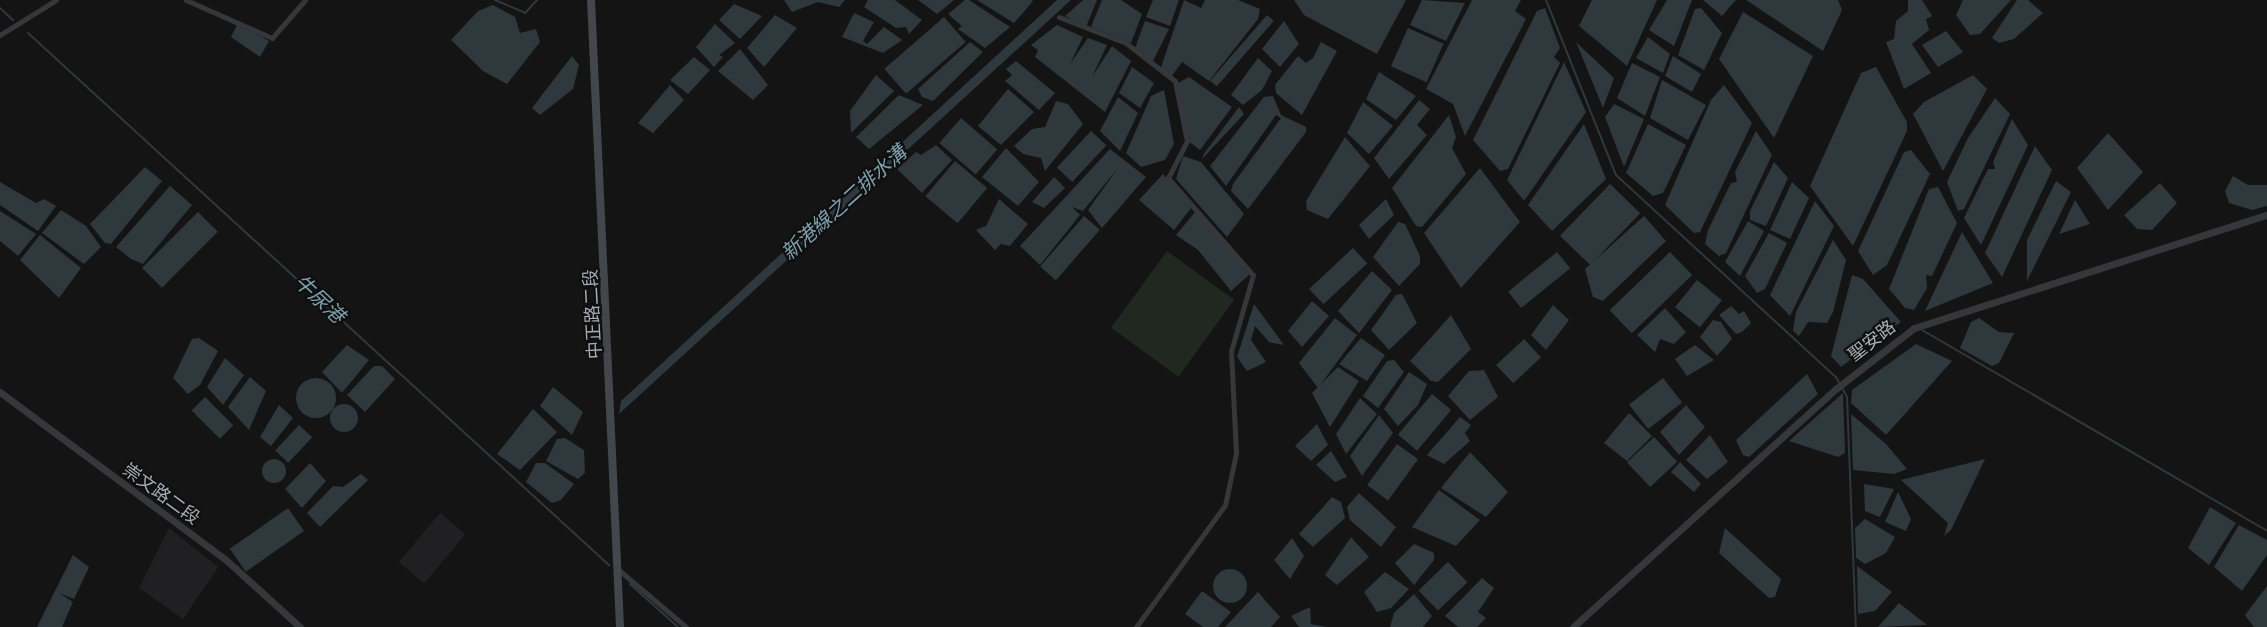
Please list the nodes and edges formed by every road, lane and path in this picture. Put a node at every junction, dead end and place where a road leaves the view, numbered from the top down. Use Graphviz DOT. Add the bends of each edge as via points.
graph roads {
  1 [pos="56,0"];
  2 [pos="186,0"];
  3 [pos="305,0"];
  4 [pos="591,0"];
  5 [pos="1059,17"];
  6 [pos="0,35"];
  7 [pos="2267,215"];
  8 [pos="0,392"];
  9 [pos="620,571"];
  10 [pos="300,627"];
  11 [pos="620,627"];
  12 [pos="686,627"];
  13 [pos="1136,627"];
  14 [pos="1573,627"];
  1 -- 6 [label="street"];
  2 -- 3 [label="street" via="272,38"];
  4 -- 9 [label="main road, 中正路二段"];
  5 -- 13 [label="street" via="1126,43 1175,81 1187,141 1168,178 1253,275 1231,351 1236,453 1225,505"];
  7 -- 14 [label="street, 聖安路" via="1914,328 1837,388"];
  8 -- 10 [label="street, 崇文路二段" via="225,559"];
  9 -- 11 [label="main road, 中正路二段"];
  9 -- 12 [label="street"];
}
